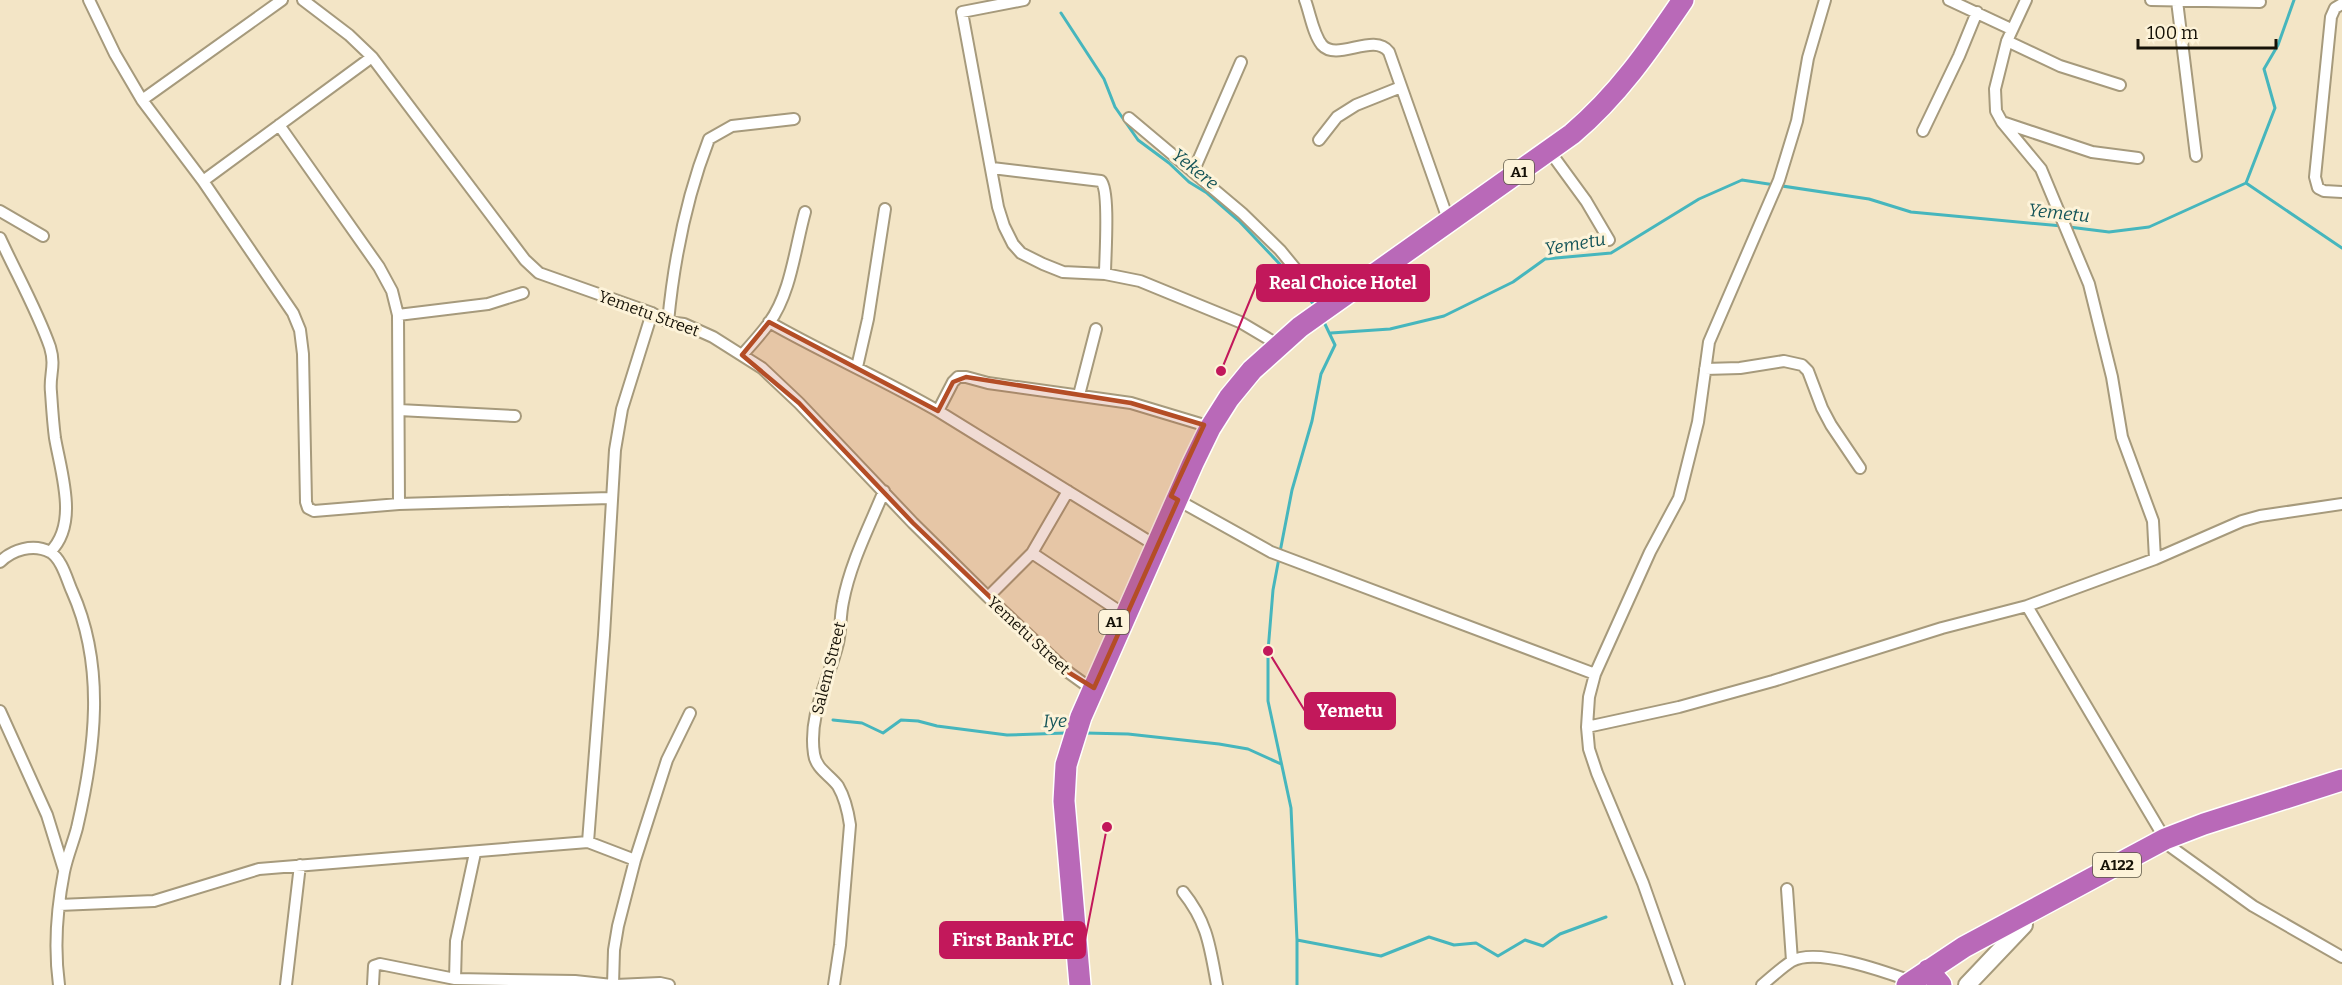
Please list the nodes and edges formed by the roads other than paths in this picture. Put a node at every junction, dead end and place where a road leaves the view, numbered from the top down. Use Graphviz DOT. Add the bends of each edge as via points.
graph roads {
  1 [pos="89,0"];
  2 [pos="282,0"];
  3 [pos="303,0"];
  4 [pos="1024,0"];
  5 [pos="1305,0"];
  6 [pos="1671,0"];
  7 [pos="1683,0"];
  8 [pos="1825,0"];
  9 [pos="1949,0"];
  10 [pos="2026,0"];
  11 [pos="2151,0"];
  12 [pos="2177,1"];
  13 [pos="2260,2"];
  14 [pos="2342,4"];
  15 [pos="1977,12"];
  16 [pos="2011,29"];
  17 [pos="2007,41"];
  18 [pos="372,57"];
  19 [pos="1241,62"];
  20 [pos="2120,86"];
  21 [pos="1401,87"];
  22 [pos="142,100"];
  23 [pos="1129,117"];
  24 [pos="794,119"];
  25 [pos="2002,122"];
  26 [pos="279,125"];
  27 [pos="1923,131"];
  28 [pos="1319,140"];
  29 [pos="1546,146"];
  30 [pos="2196,156"];
  31 [pos="2138,158"];
  32 [pos="992,168"];
  33 [pos="1194,170"];
  34 [pos="203,181"];
  35 [pos="2342,192"];
  36 [pos="885,209"];
  37 [pos="0,211"];
  38 [pos="805,212"];
  39 [pos="1447,217"];
  40 [pos="43,236"];
  41 [pos="0,238"];
  42 [pos="1609,240"];
  43 [pos="1105,274"];
  44 [pos="523,293"];
  45 [pos="1318,308"];
  46 [pos="652,313"];
  47 [pos="398,315"];
  48 [pos="668,322"];
  49 [pos="769,322"];
  50 [pos="1096,329"];
  51 [pos="1272,340"];
  52 [pos="742,355"];
  53 [pos="857,367"];
  54 [pos="1705,369"];
  55 [pos="1079,395"];
  56 [pos="399,410"];
  57 [pos="938,411"];
  58 [pos="515,416"];
  59 [pos="1204,425"];
  60 [pos="1860,468"];
  61 [pos="884,491"];
  62 [pos="1068,491"];
  63 [pos="610,498"];
  64 [pos="1174,498"];
  65 [pos="399,504"];
  66 [pos="2342,504"];
  67 [pos="1150,542"];
  68 [pos="50,552"];
  69 [pos="1032,553"];
  70 [pos="2155,559"];
  71 [pos="0,562"];
  72 [pos="988,597"];
  73 [pos="2026,606"];
  74 [pos="1119,611"];
  75 [pos="1595,674"];
  76 [pos="1090,686"];
  77 [pos="0,711"];
  78 [pos="690,713"];
  79 [pos="1587,727"];
  80 [pos="2342,780"];
  81 [pos="2342,790"];
  82 [pos="588,842"];
  83 [pos="2168,843"];
  84 [pos="475,853"];
  85 [pos="635,860"];
  86 [pos="300,865"];
  87 [pos="64,870"];
  88 [pos="1787,889"];
  89 [pos="1184,892"];
  90 [pos="59,905"];
  91 [pos="2024,925"];
  92 [pos="2342,957"];
  93 [pos="1792,961"];
  94 [pos="455,979"];
  95 [pos="1923,981"];
  96 [pos="59,985"];
  97 [pos="286,985"];
  98 [pos="373,985"];
  99 [pos="614,985"];
  100 [pos="669,985"];
  101 [pos="834,985"];
  102 [pos="1071,985"];
  103 [pos="1080,985"];
  104 [pos="1217,985"];
  105 [pos="1679,985"];
  106 [pos="1762,985"];
  107 [pos="1967,985"];
  1 -- 22 [label="street"];
  2 -- 22 [label="street"];
  3 -- 18 [label="street, Yemetu Street"];
  4 -- 32 [label="street" via="962,12"];
  5 -- 21 [label="street" via="1324,48 1332,51 1385,46"];
  6 -- 29 [label="highway, A1" via="1616,77"];
  7 -- 29 [label="highway, A1" via="1612,97 1572,135"];
  8 -- 54 [label="street" via="1779,180 1715,324"];
  9 -- 15 [label="street"];
  10 -- 16 [label="street"];
  11 -- 12 [label="street"];
  12 -- 13 [label="street"];
  12 -- 30 [label="street"];
  14 -- 35 [label="street" via="2331,17 2315,177 2318,188"];
  15 -- 16 [label="street"];
  15 -- 27 [label="street"];
  16 -- 17 [label="street"];
  17 -- 20 [label="street" via="2060,66"];
  17 -- 25 [label="street" via="1995,89 1996,111"];
  18 -- 26 [label="street"];
  18 -- 46 [label="street, Yemetu Street" via="538,273"];
  19 -- 33 [label="street"];
  21 -- 28 [label="street" via="1356,105 1338,117"];
  21 -- 39 [label="street"];
  22 -- 34 [label="street"];
  23 -- 33 [label="street"];
  24 -- 48 [label="street" via="732,126 709,139 688,200 673,271"];
  25 -- 31 [label="street" via="2092,152"];
  25 -- 70 [label="street" via="2041,169 2089,284 2122,437 2153,521"];
  26 -- 34 [label="street"];
  26 -- 47 [label="street" via="379,267 392,291"];
  29 -- 39 [label="highway, A1"];
  29 -- 42 [label="street"];
  32 -- 43 [label="street" via="1004,226 1021,253 1063,272"];
  32 -- 43 [label="street" via="1101,181 1106,199"];
  33 -- 45 [label="street" via="1280,250"];
  34 -- 65 [label="street" via="293,313 300,330 308,508 314,511"];
  36 -- 53 [label="street"];
  37 -- 40 [label="street"];
  38 -- 49 [label="street" via="786,284"];
  39 -- 45 [label="highway, A1"];
  41 -- 68 [label="street" via="50,348 54,368 50,386 66,506 59,544"];
  43 -- 51 [label="street" via="1140,281 1240,322"];
  44 -- 47 [label="street" via="488,304"];
  45 -- 51 [label="highway, A1"];
  45 -- 64 [label="highway, A1" via="1265,357 1229,398"];
  46 -- 48 [label="street, Yemetu Street"];
  46 -- 63 [label="street" via="618,428"];
  47 -- 56 [label="street"];
  48 -- 52 [label="street, Yemetu Street" via="684,324"];
  49 -- 52 [label="street"];
  49 -- 53 [label="street" via="811,347"];
  50 -- 55 [label="street"];
  51 -- 59 [label="highway, A1" via="1221,395"];
  52 -- 61 [label="street, Yemetu Street" via="799,403"];
  53 -- 57 [label="street"];
  54 -- 60 [label="street" via="1740,369 1784,361 1802,365 1831,425"];
  54 -- 75 [label="street" via="1698,422 1679,498"];
  55 -- 57 [label="street" via="958,377"];
  55 -- 59 [label="street" via="1131,403"];
  56 -- 58 [label="street"];
  56 -- 65 [label="street"];
  57 -- 62 [label="street"];
  59 -- 64 [label="highway, A1"];
  61 -- 72 [label="street, Yemetu Street"];
  61 -- 101 [label="street, Salem Street" via="850,576 837,643 815,718 814,757 837,784 850,825"];
  62 -- 67 [label="street"];
  62 -- 69 [label="street"];
  63 -- 65 [label="street"];
  63 -- 82 [label="street"];
  64 -- 67 [label="highway, A1"];
  64 -- 75 [label="street" via="1271,552"];
  64 -- 76 [label="highway, A1"];
  66 -- 70 [label="street" via="2241,521"];
  67 -- 74 [label="highway, A1"];
  68 -- 71 [label="street" via="29,548 9,553"];
  68 -- 87 [label="street" via="76,601 94,683 90,762"];
  69 -- 72 [label="street"];
  69 -- 74 [label="street"];
  70 -- 73 [label="street"];
  72 -- 76 [label="street, Yemetu Street" via="1068,672"];
  73 -- 79 [label="street" via="1680,707"];
  73 -- 83 [label="street"];
  74 -- 76 [label="highway, A1"];
  75 -- 79 [label="street"];
  76 -- 102 [label="highway, A1" via="1063,742 1056,785"];
  76 -- 103 [label="highway, A1" via="1070,748 1064,782"];
  77 -- 87 [label="street" via="47,815"];
  78 -- 85 [label="street" via="667,760"];
  79 -- 105 [label="street" via="1597,773 1643,883"];
  80 -- 83 [label="highway, A122" via="2204,824"];
  81 -- 83 [label="highway, A122"];
  82 -- 84 [label="street"];
  82 -- 85 [label="street"];
  83 -- 91 [label="highway, A122"];
  83 -- 92 [label="street" via="2253,906"];
  83 -- 95 [label="highway, A122" via="1964,947"];
  84 -- 86 [label="street"];
  84 -- 94 [label="street" via="456,941"];
  85 -- 99 [label="street" via="618,926"];
  86 -- 90 [label="street" via="259,869 154,901"];
  86 -- 97 [label="street"];
  87 -- 90 [label="street"];
  88 -- 93 [label="street"];
  89 -- 104 [label="street" via="1204,924"];
  90 -- 96 [label="street"];
  91 -- 95 [label="highway, A122"];
  91 -- 107 [label="street"];
  93 -- 95 [label="street" via="1815,957 1841,960"];
  93 -- 106 [label="street"];
  94 -- 98 [label="street" via="380,964 374,966"];
  94 -- 99 [label="street"];
  99 -- 100 [label="street"];
}
